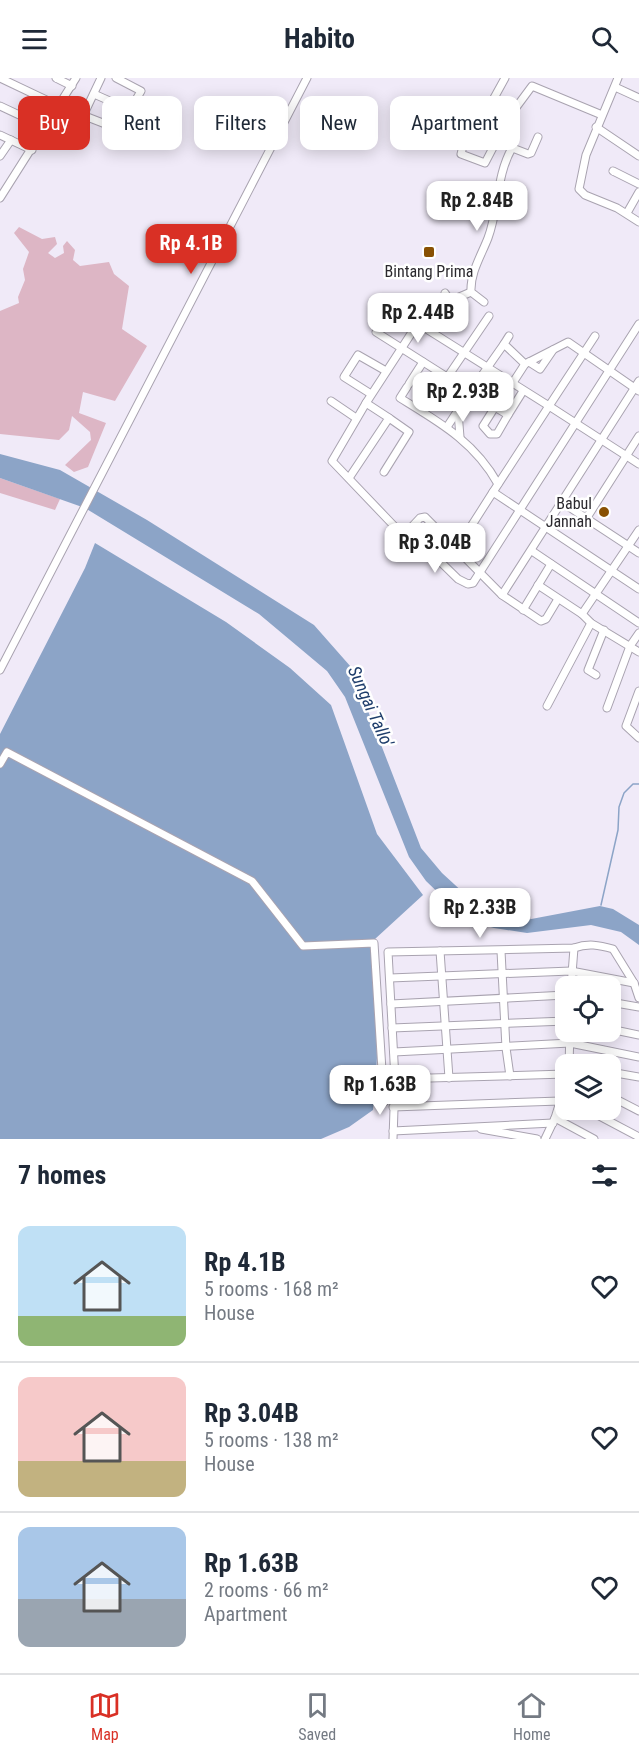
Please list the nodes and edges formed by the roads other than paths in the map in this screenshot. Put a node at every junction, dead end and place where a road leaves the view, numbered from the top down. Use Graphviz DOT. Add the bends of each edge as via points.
graph roads {
  1 [pos="2,78"];
  2 [pos="56,78"];
  3 [pos="76,78"];
  4 [pos="101,78"];
  5 [pos="116,78"];
  6 [pos="307,78"];
  7 [pos="505,78"];
  8 [pos="618,78"];
  9 [pos="72,86"];
  10 [pos="615,87"];
  11 [pos="94,94"];
  12 [pos="39,96"];
  13 [pos="66,96"];
  14 [pos="138,96"];
  15 [pos="495,96"];
  16 [pos="102,98"];
  17 [pos="639,98"];
  18 [pos="90,102"];
  19 [pos="520,102"];
  20 [pos="0,106"];
  21 [pos="18,115"];
  22 [pos="602,115"];
  23 [pos="596,127"];
  24 [pos="0,135"];
  25 [pos="538,137"];
  26 [pos="11,140"];
  27 [pos="18,143"];
  28 [pos="32,150"];
  29 [pos="462,150"];
  30 [pos="493,150"];
  31 [pos="511,150"];
  32 [pos="517,150"];
  33 [pos="0,156"];
  34 [pos="639,156"];
  35 [pos="613,171"];
  36 [pos="639,184"];
  37 [pos="639,192"];
  38 [pos="0,198"];
  39 [pos="627,213"];
  40 [pos="639,222"];
  41 [pos="471,292"];
  42 [pos="445,293"];
  43 [pos="450,301"];
  44 [pos="484,302"];
  45 [pos="489,316"];
  46 [pos="409,318"];
  47 [pos="418,323"];
  48 [pos="639,324"];
  49 [pos="376,332"];
  50 [pos="432,332"];
  51 [pos="508,336"];
  52 [pos="595,336"];
  53 [pos="504,344"];
  54 [pos="401,348"];
  55 [pos="463,353"];
  56 [pos="584,353"];
  57 [pos="423,362"];
  58 [pos="527,363"];
  59 [pos="487,367"];
  60 [pos="386,371"];
  61 [pos="610,371"];
  62 [pos="447,377"];
  63 [pos="639,381"];
  64 [pos="512,384"];
  65 [pos="637,390"];
  66 [pos="523,391"];
  67 [pos="371,394"];
  68 [pos="331,401"];
  69 [pos="485,401"];
  70 [pos="366,403"];
  71 [pos="549,406"];
  72 [pos="495,407"];
  73 [pos="423,412"];
  74 [pos="458,412"];
  75 [pos="508,415"];
  76 [pos="356,418"];
  77 [pos="389,418"];
  78 [pos="576,422"];
  79 [pos="447,427"];
  80 [pos="639,436"];
  81 [pos="460,437"];
  82 [pos="603,441"];
  83 [pos="626,456"];
  84 [pos="639,464"];
  85 [pos="490,470"];
  86 [pos="384,472"];
  87 [pos="505,474"];
  88 [pos="349,478"];
  89 [pos="498,484"];
  90 [pos="493,492"];
  91 [pos="562,503"];
  92 [pos="520,510"];
  93 [pos="586,519"];
  94 [pos="546,528"];
  95 [pos="639,530"];
  96 [pos="405,534"];
  97 [pos="628,546"];
  98 [pos="456,550"];
  99 [pos="532,551"];
  100 [pos="639,554"];
  101 [pos="551,564"];
  102 [pos="613,571"];
  103 [pos="479,574"];
  104 [pos="538,585"];
  105 [pos="639,589"];
  106 [pos="500,593"];
  107 [pos="595,593"];
  108 [pos="558,599"];
  109 [pos="523,610"];
  110 [pos="582,614"];
  111 [pos="638,622"];
  112 [pos="591,623"];
  113 [pos="604,630"];
  114 [pos="639,633"];
  115 [pos="630,646"];
  116 [pos="639,652"];
  117 [pos="0,670"];
  118 [pos="596,675"];
  119 [pos="639,691"];
  120 [pos="547,706"];
  121 [pos="636,707"];
  122 [pos="607,708"];
  123 [pos="639,738"];
  124 [pos="0,764"];
  125 [pos="573,948"];
  126 [pos="440,951"];
  127 [pos="501,951"];
  128 [pos="571,971"];
  129 [pos="503,974"];
  130 [pos="442,976"];
  131 [pos="571,976"];
  132 [pos="390,978"];
  133 [pos="634,983"];
  134 [pos="555,996"];
  135 [pos="504,998"];
  136 [pos="639,998"];
  137 [pos="443,1001"];
  138 [pos="391,1004"];
  139 [pos="621,1004"];
  140 [pos="639,1007"];
  141 [pos="555,1021"];
  142 [pos="506,1023"];
  143 [pos="445,1026"];
  144 [pos="392,1028"];
  145 [pos="621,1031"];
  146 [pos="639,1035"];
  147 [pos="570,1043"];
  148 [pos="506,1048"];
  149 [pos="447,1049"];
  150 [pos="394,1052"];
  151 [pos="569,1054"];
  152 [pos="639,1057"];
  153 [pos="555,1074"];
  154 [pos="621,1074"];
  155 [pos="510,1076"];
  156 [pos="639,1077"];
  157 [pos="449,1078"];
  158 [pos="395,1082"];
  159 [pos="384,1084"];
  160 [pos="555,1098"];
  161 [pos="384,1102"];
  162 [pos="621,1102"];
  163 [pos="393,1107"];
  164 [pos="639,1111"];
  165 [pos="555,1118"];
  166 [pos="607,1120"];
  167 [pos="554,1121"];
  168 [pos="468,1127"];
  169 [pos="393,1135"];
  170 [pos="639,1137"];
  171 [pos="537,1139"];
  172 [pos="545,1139"];
  173 [pos="594,1139"];
  1 -- 12 [label="street"];
  2 -- 9 [label="street"];
  3 -- 9 [label="street"];
  4 -- 11 [label="street"];
  5 -- 14 [label="street" via="141,91"];
  6 -- 117 [label="street"];
  7 -- 15 [label="street"];
  8 -- 10 [label="street"];
  9 -- 13 [label="street"];
  10 -- 17 [label="street"];
  10 -- 22 [label="street"];
  11 -- 16 [label="street"];
  11 -- 18 [label="street"];
  19 -- 22 [label="street" via="532,86"];
  20 -- 21 [label="street"];
  22 -- 23 [label="street"];
  23 -- 34 [label="street"];
  23 -- 39 [label="street" via="586,155 580,192"];
  24 -- 26 [label="street"];
  25 -- 32 [label="street" via="531,153"];
  26 -- 27 [label="street"];
  26 -- 33 [label="street"];
  28 -- 38 [label="street"];
  29 -- 30 [label="street" via="464,157 485,164"];
  31 -- 41 [label="street" via="502,172 490,232 472,277"];
  35 -- 36 [label="street"];
  37 -- 39 [label="street"];
  39 -- 40 [label="street"];
  41 -- 43 [label="street"];
  41 -- 44 [label="street"];
  42 -- 43 [label="street"];
  43 -- 50 [label="street"];
  45 -- 55 [label="street"];
  46 -- 47 [label="street"];
  47 -- 50 [label="street"];
  47 -- 54 [label="street"];
  48 -- 61 [label="street"];
  49 -- 54 [label="street"];
  50 -- 55 [label="street"];
  51 -- 53 [label="street"];
  52 -- 56 [label="street"];
  53 -- 58 [label="street"];
  53 -- 59 [label="street"];
  54 -- 57 [label="street"];
  54 -- 60 [label="street"];
  55 -- 59 [label="street"];
  55 -- 62 [label="street"];
  56 -- 58 [label="street" via="568,342"];
  56 -- 61 [label="street"];
  56 -- 71 [label="street"];
  57 -- 62 [label="street"];
  57 -- 73 [label="street" via="400,398"];
  58 -- 64 [label="street"];
  59 -- 64 [label="street"];
  59 -- 74 [label="street"];
  60 -- 67 [label="street"];
  60 -- 67 [label="street" via="358,355 344,377"];
  61 -- 65 [label="street"];
  61 -- 78 [label="street"];
  62 -- 73 [label="street"];
  63 -- 65 [label="street"];
  64 -- 66 [label="street"];
  65 -- 82 [label="street"];
  66 -- 71 [label="street"];
  66 -- 75 [label="street"];
  67 -- 70 [label="street"];
  68 -- 76 [label="street"];
  69 -- 72 [label="street"];
  70 -- 76 [label="street"];
  70 -- 77 [label="street"];
  71 -- 78 [label="street"];
  71 -- 87 [label="street"];
  72 -- 75 [label="street"];
  72 -- 75 [label="street" via="483,426 490,434 497,434"];
  73 -- 79 [label="street"];
  74 -- 79 [label="street"];
  74 -- 81 [label="street"];
  76 -- 88 [label="street" via="331,459"];
  77 -- 86 [label="street" via="410,430"];
  77 -- 88 [label="street"];
  78 -- 82 [label="street"];
  78 -- 92 [label="street"];
  79 -- 81 [label="street"];
  80 -- 83 [label="street"];
  81 -- 85 [label="street"];
  82 -- 83 [label="street"];
  82 -- 91 [label="street"];
  83 -- 84 [label="street"];
  83 -- 93 [label="street"];
  85 -- 87 [label="street"];
  85 -- 89 [label="street"];
  87 -- 89 [label="street"];
  88 -- 96 [label="street"];
  89 -- 90 [label="street"];
  90 -- 92 [label="street"];
  90 -- 98 [label="street"];
  91 -- 93 [label="street"];
  91 -- 94 [label="street"];
  92 -- 94 [label="street"];
  92 -- 103 [label="street"];
  93 -- 97 [label="street"];
  94 -- 99 [label="street"];
  94 -- 102 [label="street"];
  95 -- 97 [label="street"];
  96 -- 98 [label="street" via="425,517"];
  96 -- 103 [label="street" via="414,536 464,583 473,583"];
  97 -- 100 [label="street"];
  97 -- 102 [label="street"];
  98 -- 103 [label="street"];
  99 -- 101 [label="street"];
  99 -- 106 [label="street"];
  101 -- 104 [label="street"];
  101 -- 107 [label="street"];
  102 -- 105 [label="street"];
  102 -- 107 [label="street"];
  103 -- 106 [label="street"];
  104 -- 108 [label="street"];
  104 -- 109 [label="street"];
  106 -- 109 [label="street"];
  107 -- 110 [label="street"];
  107 -- 111 [label="street"];
  108 -- 109 [label="street" via="543,621"];
  108 -- 110 [label="street"];
  110 -- 112 [label="street"];
  112 -- 113 [label="street"];
  112 -- 120 [label="street"];
  113 -- 115 [label="street"];
  113 -- 118 [label="street" via="588,669"];
  114 -- 115 [label="street"];
  115 -- 116 [label="street"];
  115 -- 122 [label="street"];
  119 -- 121 [label="street"];
  121 -- 123 [label="street" via="627,730"];
  124 -- 159 [label="street" via="7,752 252,881 303,946 374,943"];
  125 -- 127 [label="street"];
  125 -- 128 [label="street"];
  125 -- 133 [label="street" via="584,944 614,949"];
  126 -- 127 [label="street"];
  126 -- 130 [label="street"];
  126 -- 132 [label="street" via="388,952"];
  127 -- 129 [label="street"];
  128 -- 129 [label="street"];
  128 -- 131 [label="street"];
  128 -- 133 [label="street"];
  129 -- 130 [label="street"];
  129 -- 135 [label="street"];
  130 -- 132 [label="street"];
  130 -- 137 [label="street"];
  132 -- 138 [label="street"];
  133 -- 136 [label="street"];
  134 -- 135 [label="street"];
  135 -- 137 [label="street"];
  135 -- 142 [label="street"];
  137 -- 138 [label="street"];
  137 -- 143 [label="street"];
  138 -- 144 [label="street"];
  139 -- 140 [label="street"];
  141 -- 142 [label="street"];
  142 -- 143 [label="street"];
  142 -- 148 [label="street"];
  143 -- 144 [label="street"];
  143 -- 149 [label="street"];
  144 -- 150 [label="street"];
  145 -- 146 [label="street"];
  147 -- 148 [label="street"];
  147 -- 151 [label="street"];
  147 -- 152 [label="street"];
  148 -- 149 [label="street"];
  148 -- 155 [label="street"];
  149 -- 150 [label="street"];
  149 -- 157 [label="street"];
  150 -- 158 [label="street"];
  153 -- 155 [label="street"];
  154 -- 156 [label="street"];
  155 -- 157 [label="street"];
  157 -- 158 [label="street"];
  158 -- 159 [label="street"];
  158 -- 163 [label="street"];
  159 -- 161 [label="street"];
  160 -- 163 [label="street"];
  162 -- 164 [label="street"];
  163 -- 169 [label="street"];
  165 -- 167 [label="street"];
  166 -- 170 [label="street"];
  167 -- 168 [label="street"];
  167 -- 172 [label="street"];
  167 -- 173 [label="street"];
  168 -- 169 [label="street"];
  168 -- 171 [label="street"];
}
